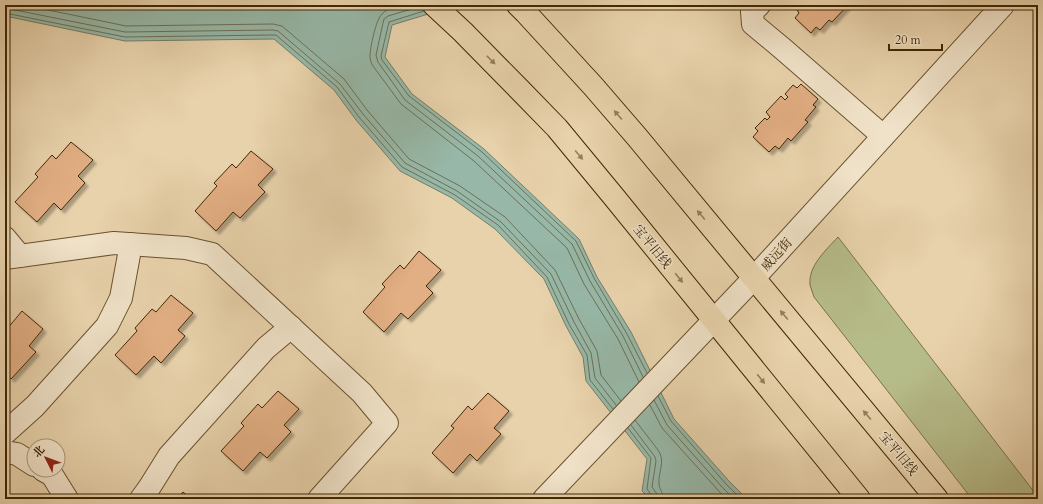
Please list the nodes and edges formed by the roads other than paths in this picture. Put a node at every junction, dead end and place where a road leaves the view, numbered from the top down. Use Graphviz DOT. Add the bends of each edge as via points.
graph roads {
  1 [pos="434,5"];
  2 [pos="759,5"];
  3 [pos="1003,5"];
  4 [pos="522,9"];
  5 [pos="883,136"];
  6 [pos="131,244"];
  7 [pos="9,257"];
  8 [pos="754,278"];
  9 [pos="713,320"];
  10 [pos="291,327"];
  11 [pos="5,432"];
  12 [pos="5,452"];
  13 [pos="26,460"];
  14 [pos="54,478"];
  15 [pos="67,499"];
  16 [pos="140,499"];
  17 [pos="319,499"];
  18 [pos="544,499"];
  19 [pos="859,499"];
  20 [pos="937,499"];
  1 -- 9 [label="main road, 宝平旧线, one-way" via="557,128"];
  2 -- 5 [label="street" via="752,12 754,24"];
  3 -- 5 [label="street, 威远街"];
  8 -- 4 [label="main road, 宝平旧线, one-way" via="637,137"];
  5 -- 8 [label="street, 威远街"];
  6 -- 7 [label="street" via="114,243"];
  6 -- 10 [label="street" via="186,248 212,254"];
  6 -- 11 [label="street" via="121,298 107,326 35,406"];
  8 -- 9 [label="street, 威远街"];
  20 -- 8 [label="main road, 宝平旧线, one-way"];
  9 -- 18 [label="street, 威远街"];
  9 -- 19 [label="main road, 宝平旧线, one-way"];
  10 -- 16 [label="street" via="266,348 169,456 150,488"];
  10 -- 17 [label="street" via="362,393 388,423"];
  12 -- 13 [label="street" via="17,454"];
  14 -- 15 [label="street"];
}
